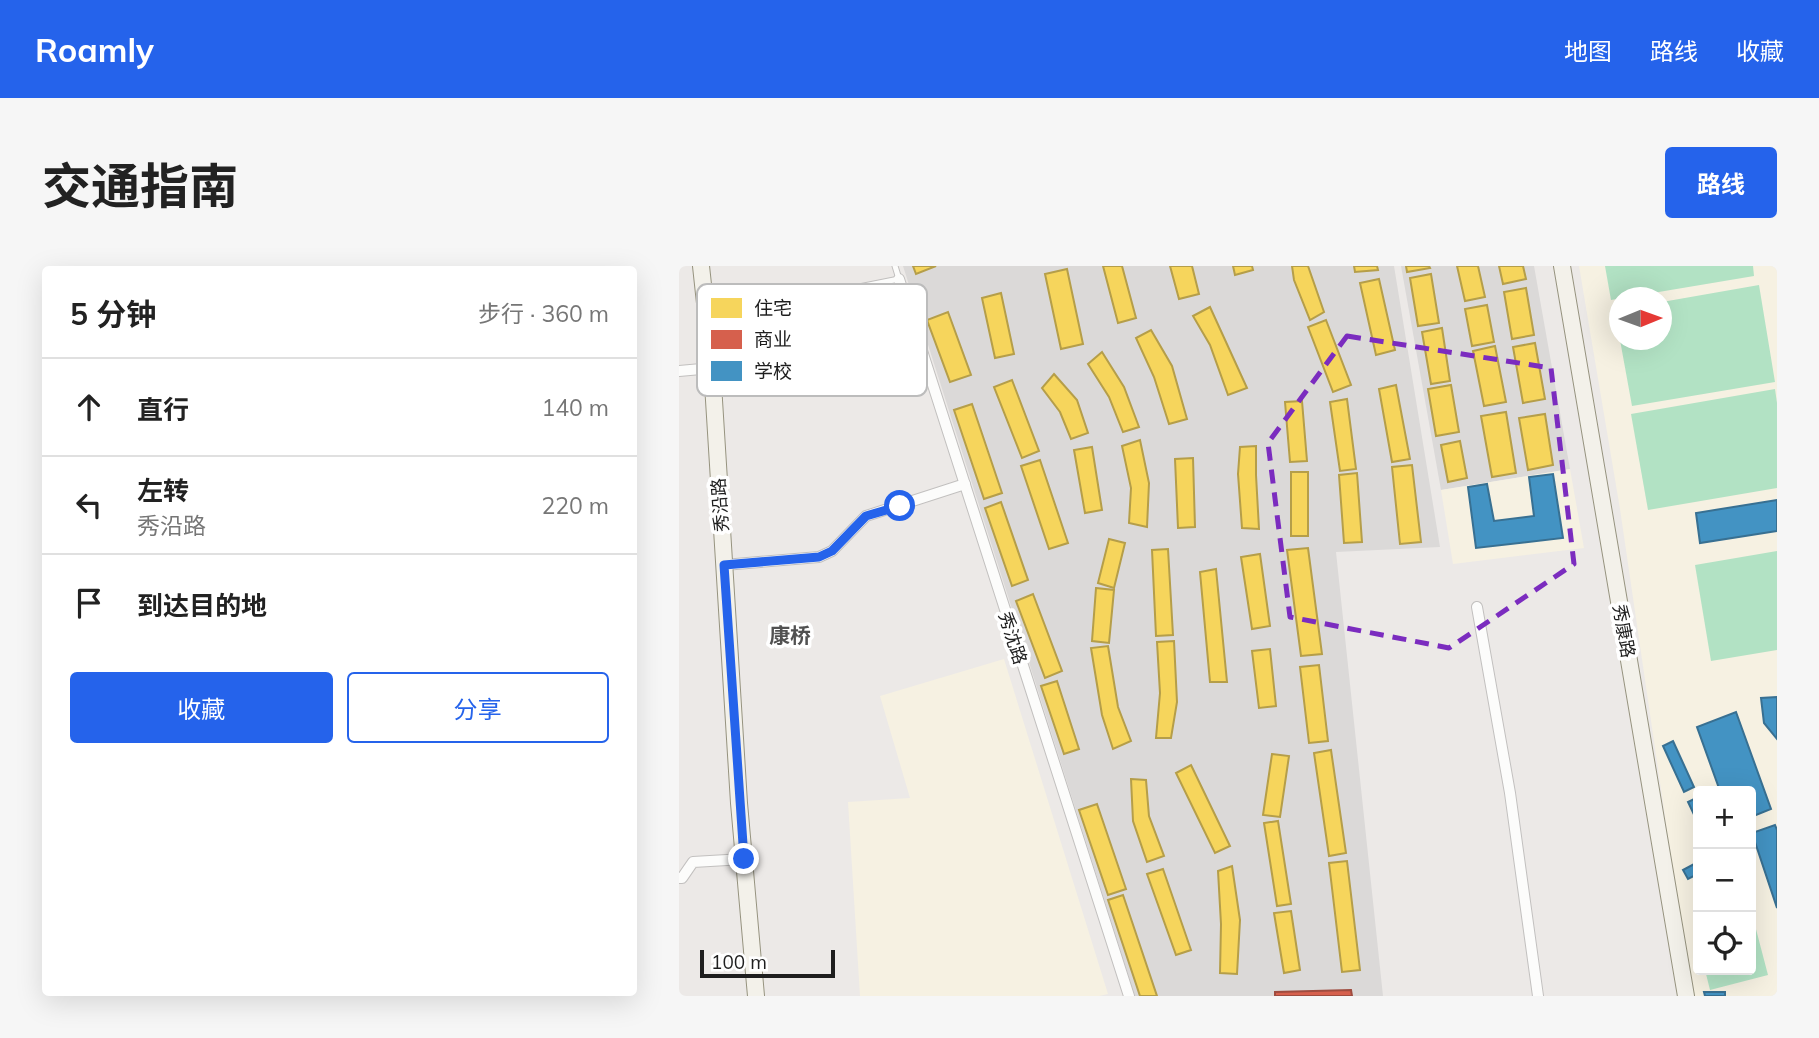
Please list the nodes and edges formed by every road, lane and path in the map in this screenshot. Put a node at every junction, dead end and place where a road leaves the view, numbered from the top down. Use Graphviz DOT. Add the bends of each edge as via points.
graph roads {
  1 [pos="701,266"];
  2 [pos="895,266"];
  3 [pos="1562,266"];
  4 [pos="899,279"];
  5 [pos="703,284"];
  6 [pos="874,284"];
  7 [pos="901,284"];
  8 [pos="927,367"];
  9 [pos="697,369"];
  10 [pos="679,371"];
  11 [pos="714,396"];
  12 [pos="964,484"];
  13 [pos="724,565"];
  14 [pos="1477,607"];
  15 [pos="744,859"];
  16 [pos="679,878"];
  17 [pos="756,996"];
  18 [pos="1129,996"];
  19 [pos="1538,996"];
  20 [pos="1686,996"];
  1 -- 5 [label="street, 秀沿路"];
  2 -- 4 [label="lane"];
  3 -- 20 [label="street, 秀康路"];
  4 -- 6 [label="lane"];
  4 -- 7 [label="street, 秀沈路"];
  8 -- 12 [label="street, 秀沈路"];
  9 -- 10 [label="street"];
  11 -- 13 [label="street, 秀沿路"];
  12 -- 13 [label="street" via="866,516 832,551 819,557"];
  12 -- 18 [label="street, 秀沈路"];
  13 -- 15 [label="street, 秀沿路"];
  14 -- 19 [label="street" via="1510,793"];
  15 -- 16 [label="street" via="693,862"];
  15 -- 17 [label="street, 秀沿路"];
}
